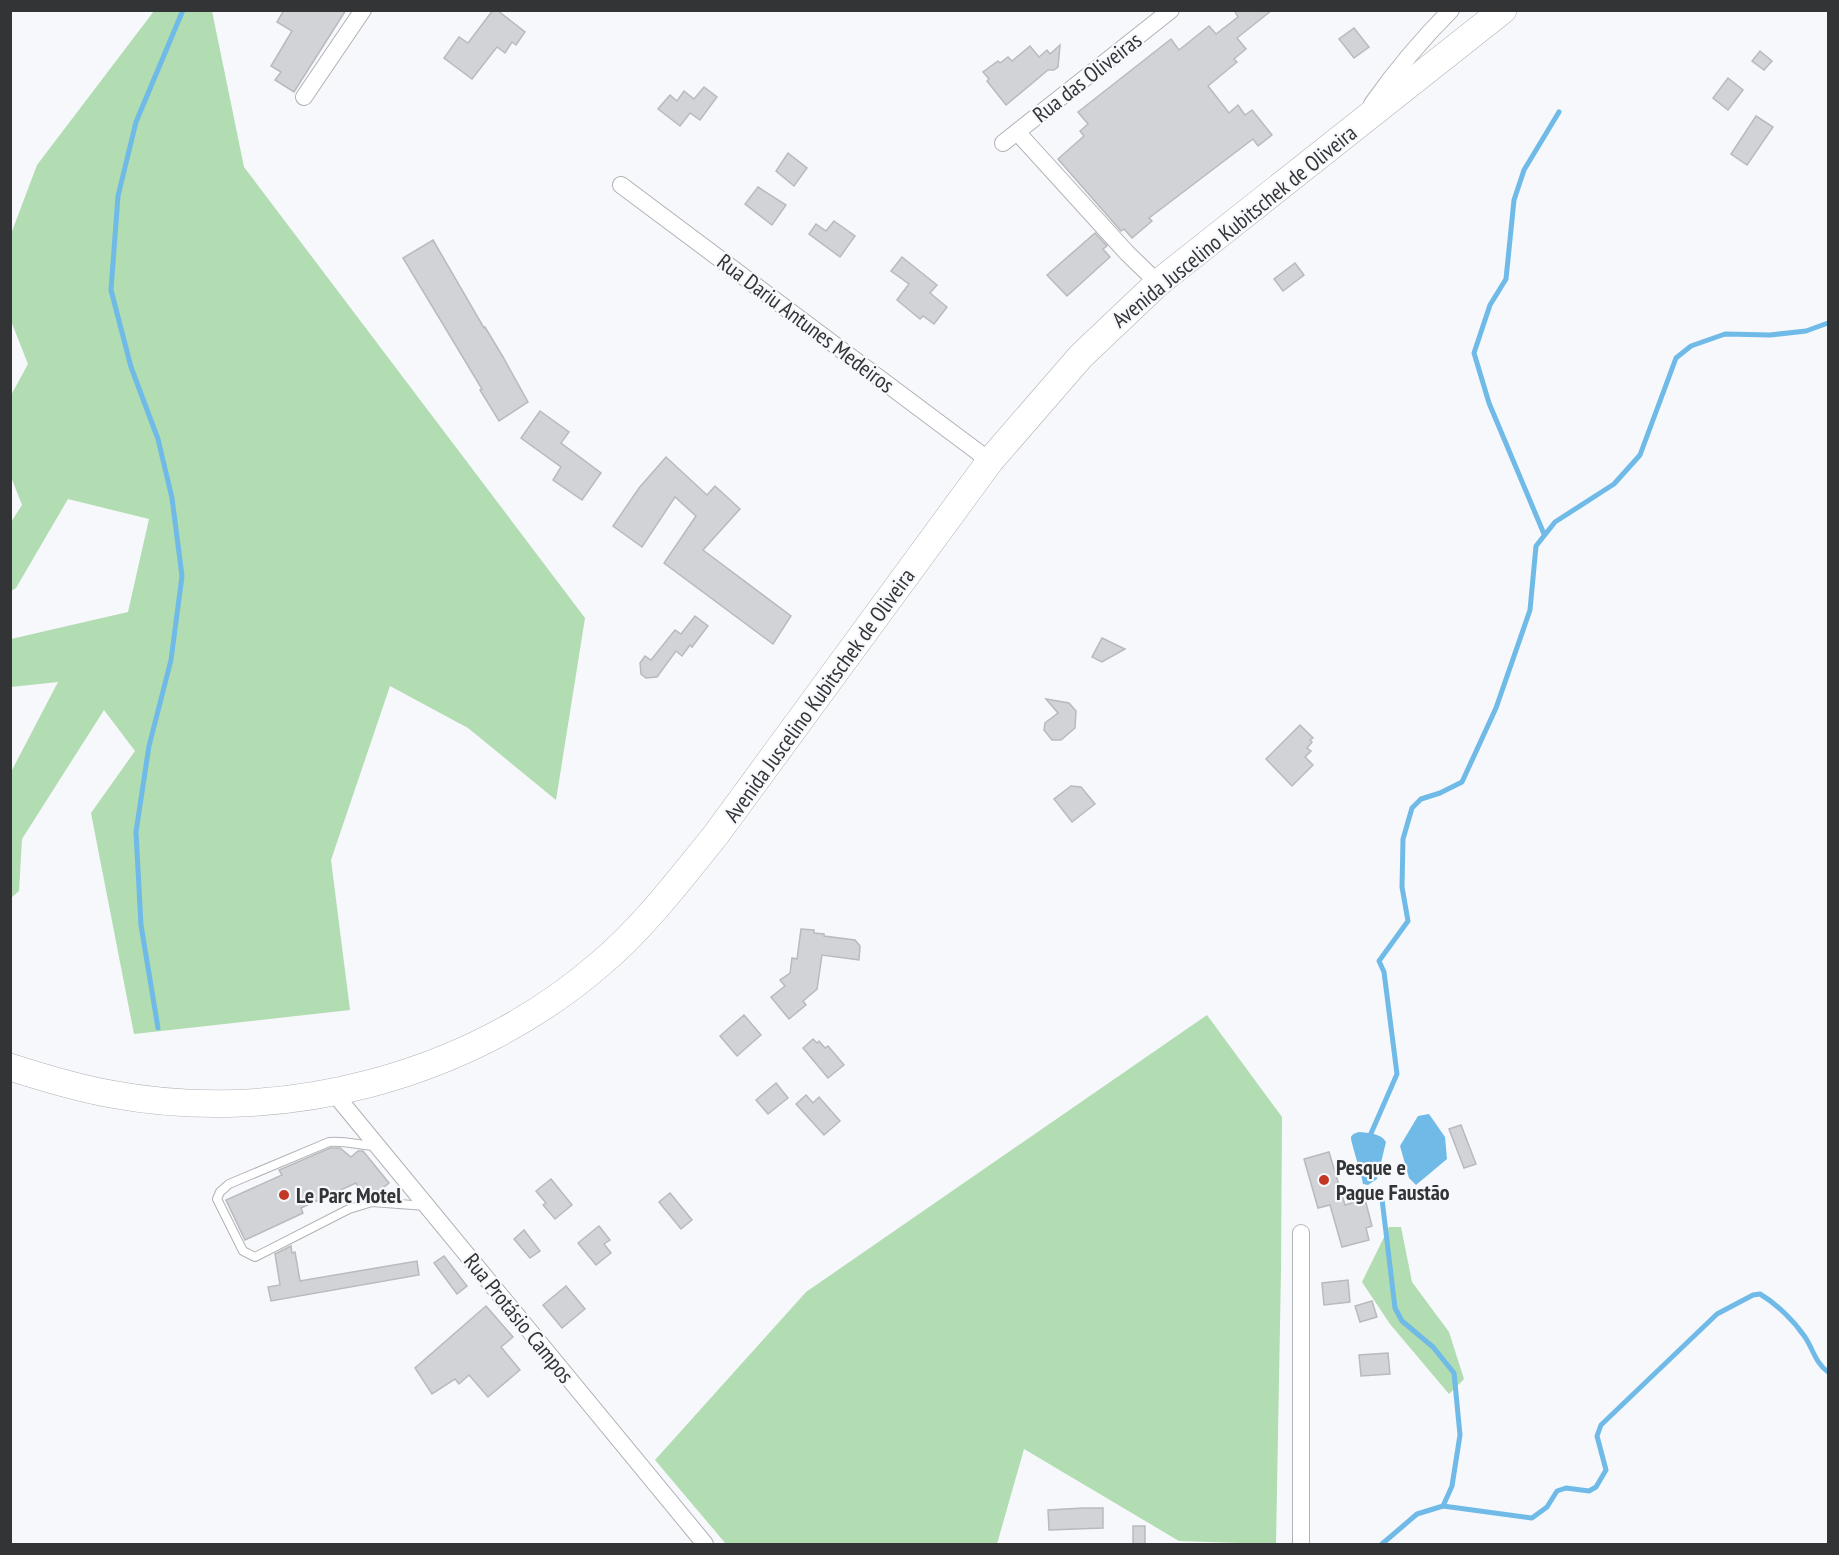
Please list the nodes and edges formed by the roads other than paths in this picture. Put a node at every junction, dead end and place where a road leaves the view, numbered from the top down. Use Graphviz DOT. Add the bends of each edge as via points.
graph roads {
  1 [pos="363,10"];
  2 [pos="1171,10"];
  3 [pos="1451,10"];
  4 [pos="1503,10"];
  5 [pos="304,97"];
  6 [pos="1358,124"];
  7 [pos="1017,132"];
  8 [pos="1003,143"];
  9 [pos="621,185"];
  10 [pos="1158,283"];
  11 [pos="990,461"];
  12 [pos="10,1067"];
  13 [pos="333,1092"];
  14 [pos="377,1146"];
  15 [pos="426,1206"];
  16 [pos="1301,1233"];
  17 [pos="705,1545"];
  18 [pos="1301,1545"];
  1 -- 5 [label="street"];
  2 -- 7 [label="street, Rua das Oliveiras"];
  3 -- 6 [label="street" via="1396,69"];
  4 -- 6 [label="main road, Avenida Juscelino Kubitschek de Oliveira"];
  6 -- 10 [label="main road, Avenida Juscelino Kubitschek de Oliveira"];
  7 -- 8 [label="street, Rua das Oliveiras"];
  7 -- 10 [label="street"];
  9 -- 11 [label="street, Rua Dariu Antunes Medeiros"];
  10 -- 11 [label="main road, Avenida Juscelino Kubitschek de Oliveira" via="1081,356"];
  11 -- 13 [label="main road, Avenida Juscelino Kubitschek de Oliveira" via="715,836 639,928 558,998 503,1031 400,1075"];
  12 -- 13 [label="main road, Avenida Juscelino Kubitschek de Oliveira" via="113,1095 171,1101 252,1102"];
  13 -- 14 [label="street, Rua Protásio Campos"];
  14 -- 15 [label="street, Rua Protásio Campos"];
  14 -- 15 [label="lane" via="329,1142 229,1184 217,1199 243,1251 255,1257 349,1209 372,1202"];
  15 -- 17 [label="street, Rua Protásio Campos"];
  16 -- 18 [label="street"];
}
